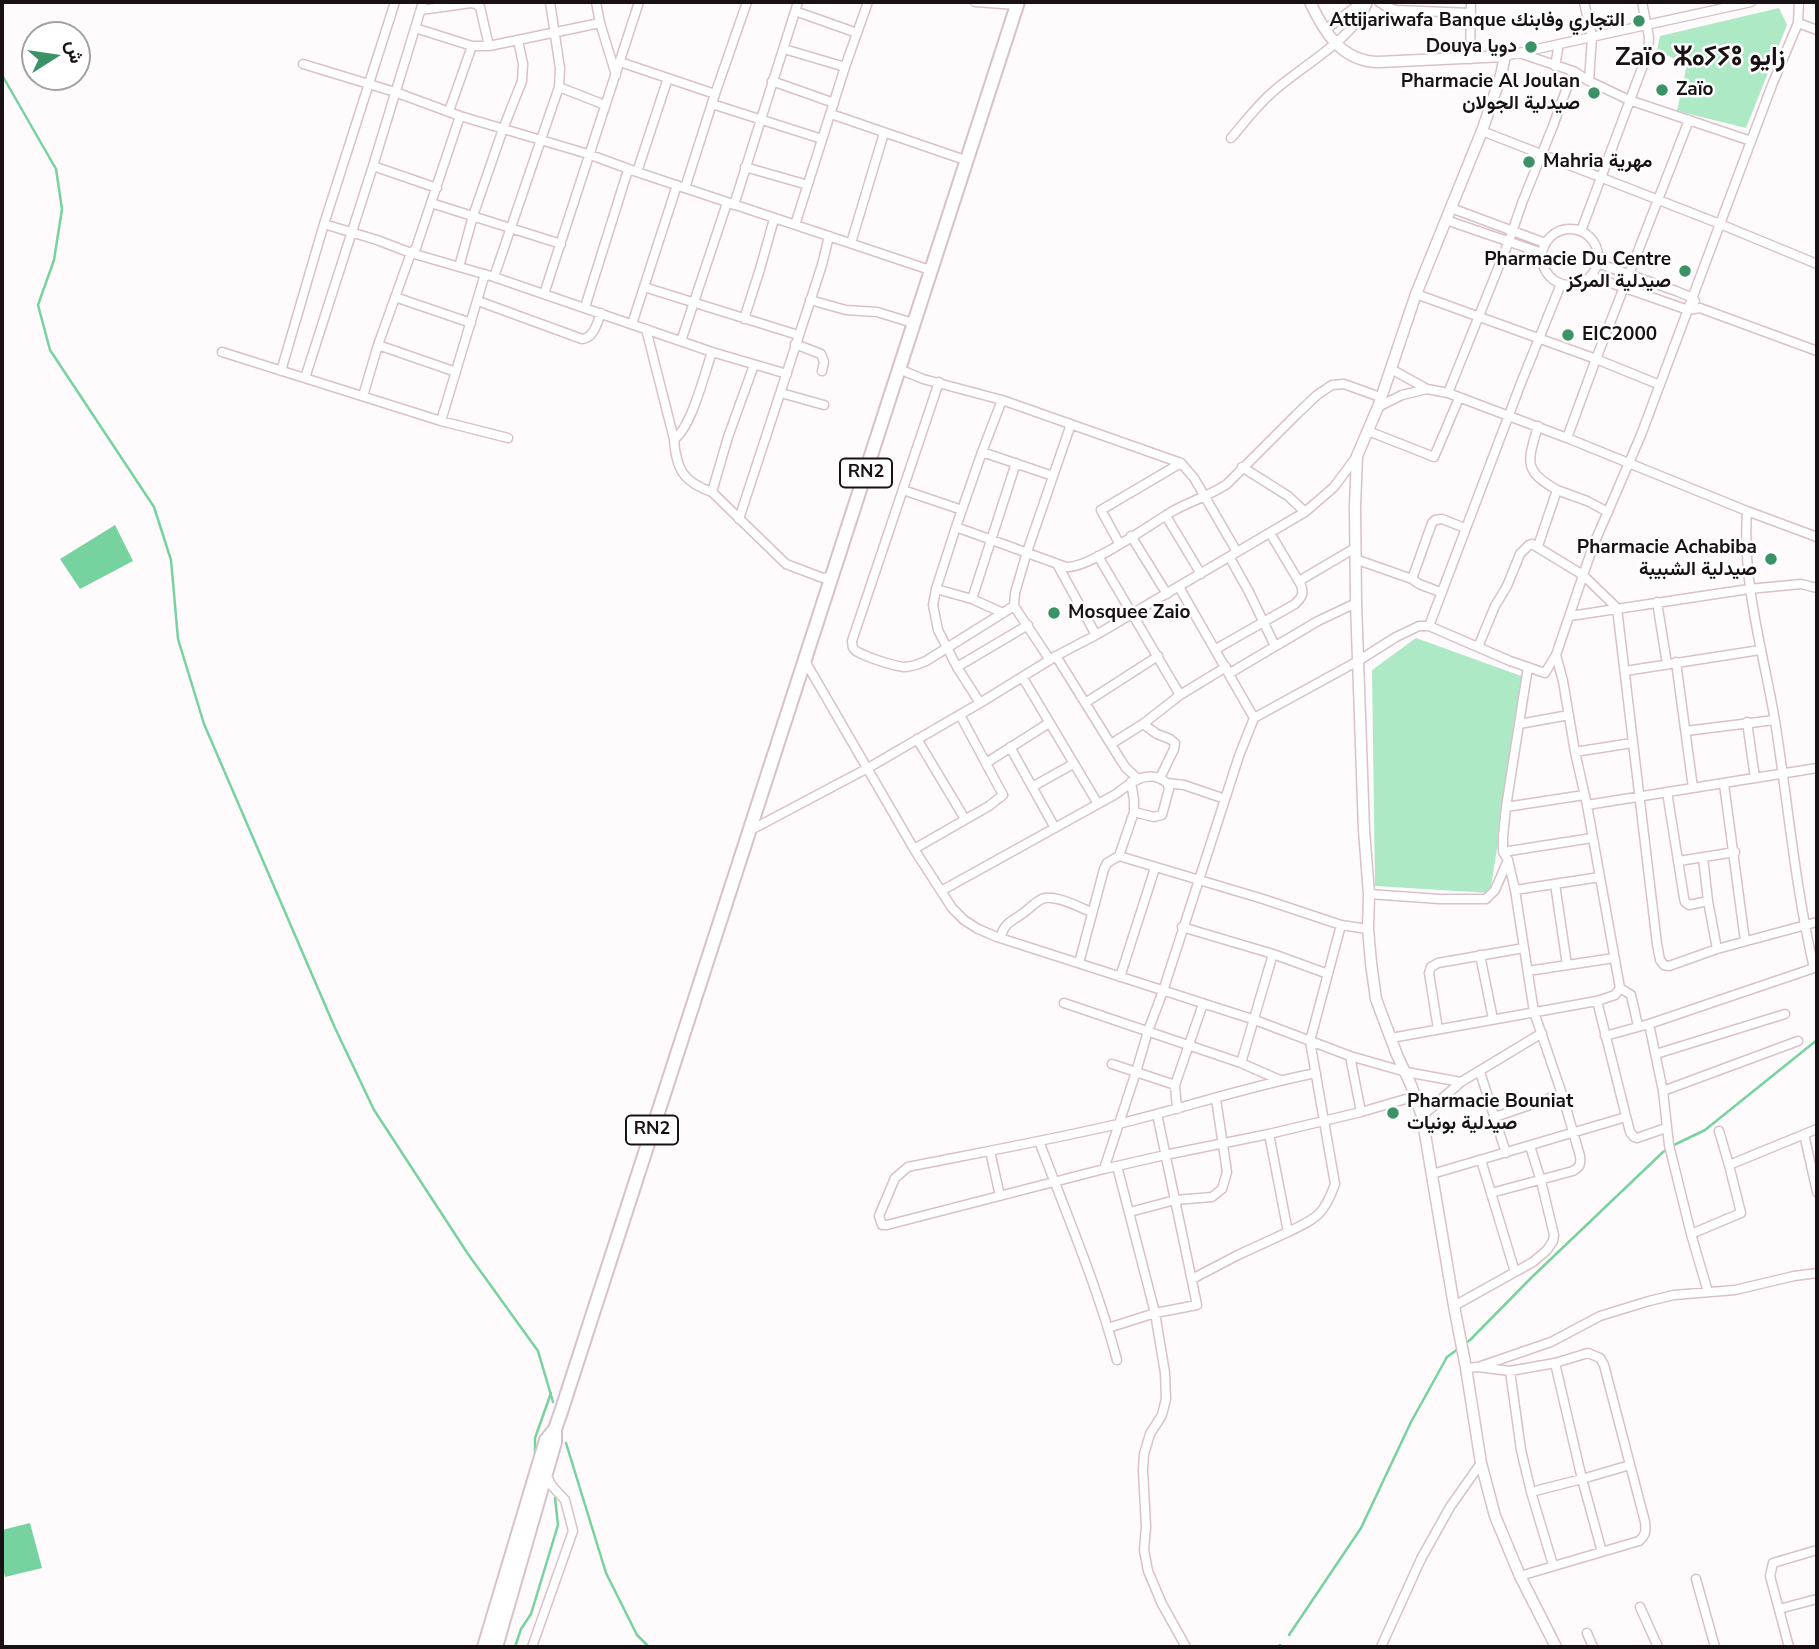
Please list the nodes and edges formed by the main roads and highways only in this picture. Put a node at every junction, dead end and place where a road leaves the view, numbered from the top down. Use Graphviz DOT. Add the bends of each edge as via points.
graph roads {
  1 [pos="1017,3"];
  2 [pos="555,1429"];
  3 [pos="484,1647"];
  4 [pos="496,1647"];
  1 -- 2 [label="highway, RN2"];
  2 -- 3 [label="highway, RN2" via="546,1440"];
  2 -- 4 [label="highway, RN2" via="555,1443"];
}
